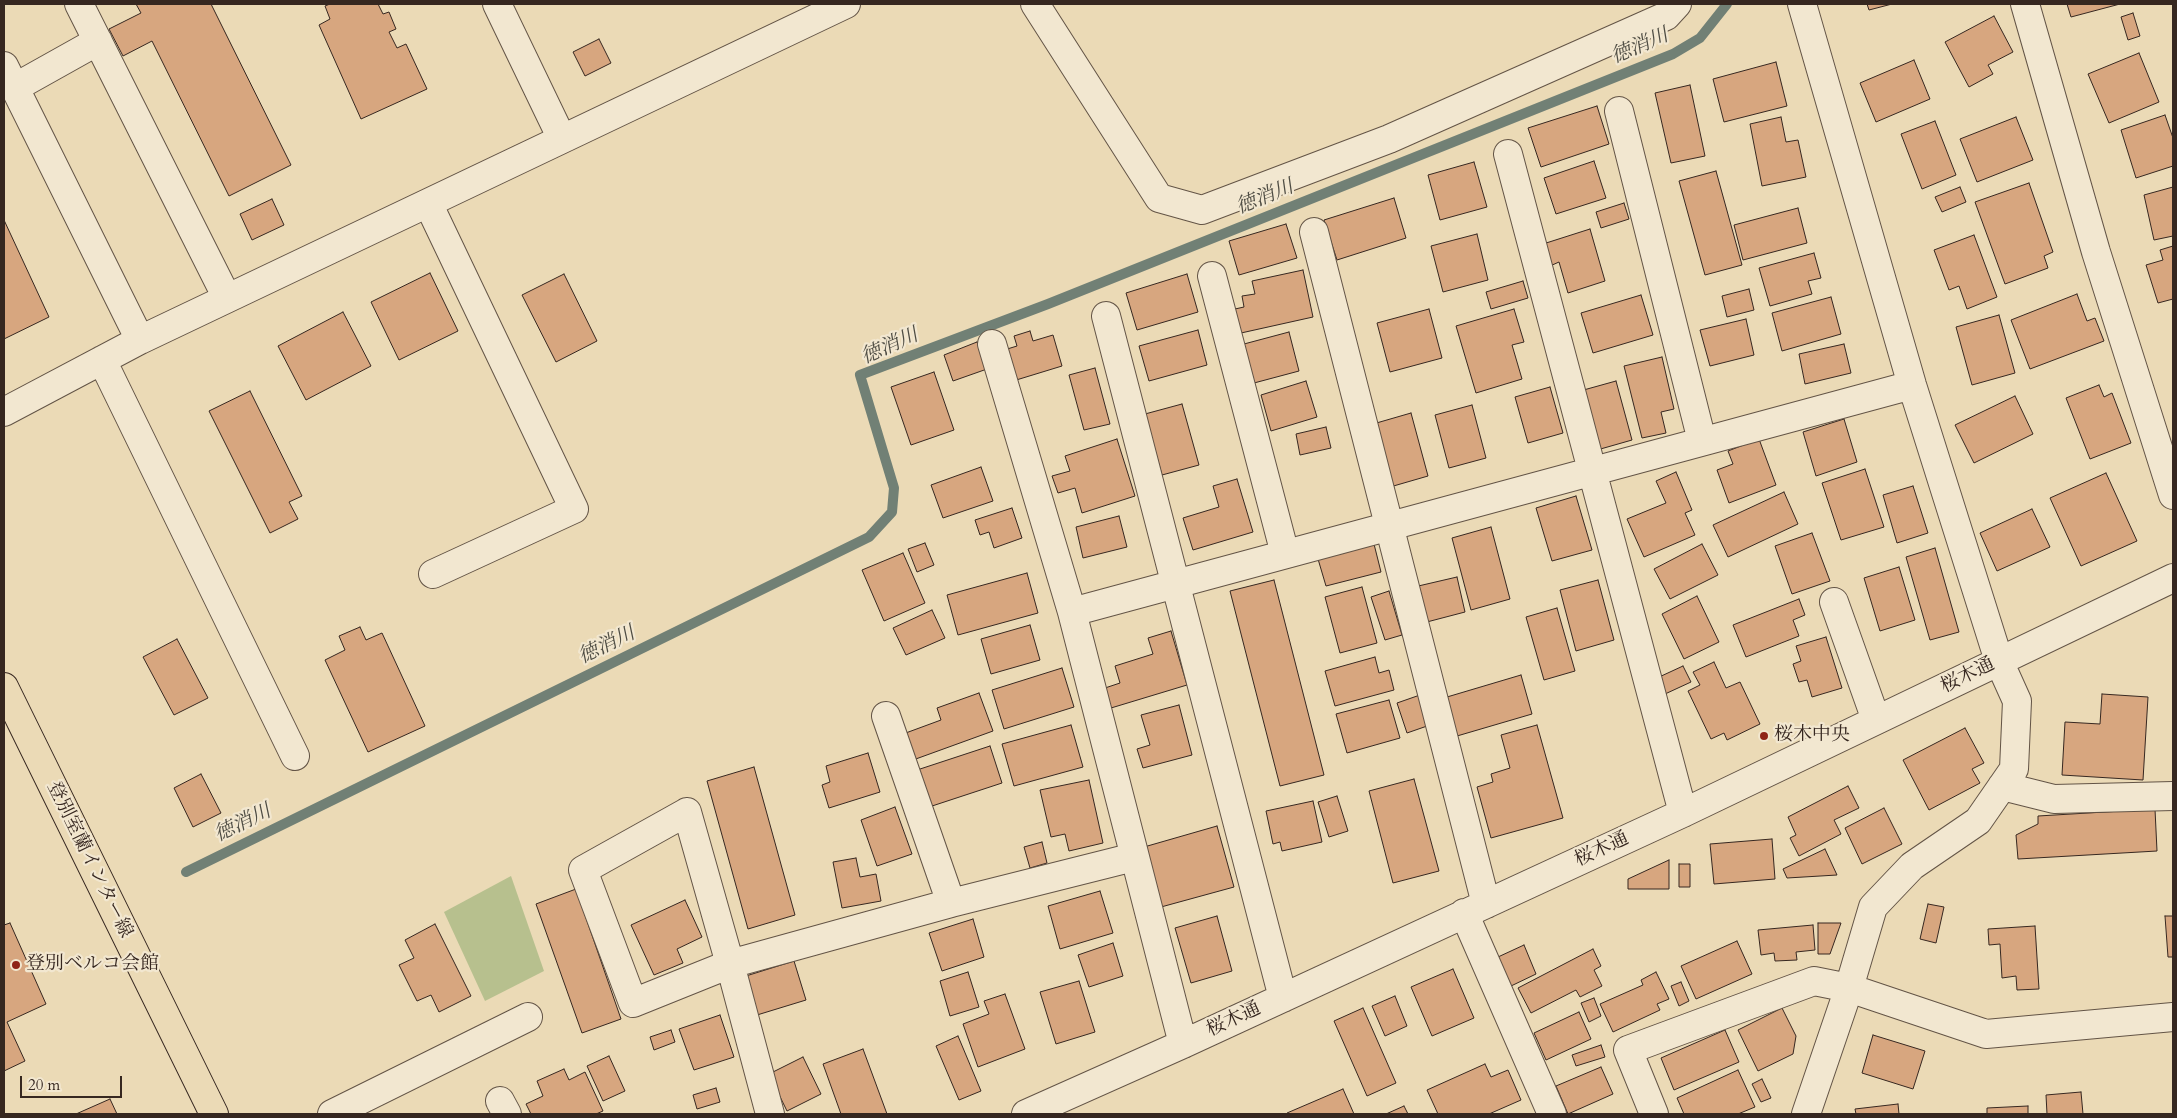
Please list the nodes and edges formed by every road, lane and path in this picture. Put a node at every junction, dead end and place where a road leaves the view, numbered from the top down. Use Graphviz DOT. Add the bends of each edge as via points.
graph roads {
  1 [pos="79,4"];
  2 [pos="497,4"];
  3 [pos="846,4"];
  4 [pos="1035,4"];
  5 [pos="1677,4"];
  6 [pos="1802,4"];
  7 [pos="2025,4"];
  8 [pos="98,41"];
  9 [pos="9,77"];
  10 [pos="1619,111"];
  11 [pos="562,139"];
  12 [pos="1508,154"];
  13 [pos="428,203"];
  14 [pos="1314,232"];
  15 [pos="1212,276"];
  16 [pos="227,298"];
  17 [pos="1106,316"];
  18 [pos="140,340"];
  19 [pos="992,344"];
  20 [pos="102,360"];
  21 [pos="1912,385"];
  22 [pos="4,412"];
  23 [pos="1702,441"];
  24 [pos="1592,471"];
  25 [pos="2173,495"];
  26 [pos="1389,526"];
  27 [pos="1284,554"];
  28 [pos="433,574"];
  29 [pos="2173,578"];
  30 [pos="1175,584"];
  31 [pos="1834,602"];
  32 [pos="1072,612"];
  33 [pos="1999,661"];
  34 [pos="4,687"];
  35 [pos="886,716"];
  36 [pos="1876,720"];
  37 [pos="295,756"];
  38 [pos="2002,786"];
  39 [pos="2173,796"];
  40 [pos="1683,812"];
  41 [pos="1134,857"];
  42 [pos="951,903"];
  43 [pos="1475,909"];
  44 [pos="730,964"];
  45 [pos="1849,988"];
  46 [pos="1283,998"];
  47 [pos="528,1017"];
  48 [pos="2173,1017"];
  49 [pos="1183,1044"];
  50 [pos="1039,1112"];
  51 [pos="214,1114"];
  52 [pos="332,1114"];
  53 [pos="770,1114"];
  54 [pos="1552,1114"];
  55 [pos="1654,1114"];
  56 [pos="1806,1114"];
  1 -- 8 [label="street"];
  2 -- 11 [label="street"];
  3 -- 11 [label="street"];
  4 -- 5 [label="street" via="1159,198 1202,210 1389,139 1666,16"];
  6 -- 21 [label="street"];
  7 -- 25 [label="street" via="2096,252"];
  8 -- 9 [label="street"];
  8 -- 16 [label="street"];
  9 -- 18 [label="street"];
  10 -- 23 [label="street"];
  11 -- 13 [label="street"];
  12 -- 24 [label="street"];
  13 -- 16 [label="street"];
  13 -- 28 [label="street" via="574,510"];
  14 -- 26 [label="street"];
  15 -- 27 [label="street"];
  16 -- 18 [label="street"];
  17 -- 30 [label="street"];
  18 -- 20 [label="street"];
  19 -- 32 [label="street"];
  20 -- 22 [label="street"];
  20 -- 37 [label="street"];
  21 -- 23 [label="street"];
  21 -- 33 [label="street"];
  23 -- 24 [label="street"];
  24 -- 26 [label="street"];
  24 -- 40 [label="street"];
  26 -- 27 [label="street"];
  26 -- 43 [label="street"];
  27 -- 30 [label="street"];
  29 -- 33 [label="street, 桜木通"];
  30 -- 32 [label="street"];
  30 -- 46 [label="street"];
  31 -- 36 [label="street"];
  32 -- 41 [label="street"];
  33 -- 36 [label="street, 桜木通"];
  33 -- 38 [label="street" via="2017,701 2014,769"];
  34 -- 51 [label="main road, 登別室蘭インター線"];
  35 -- 42 [label="street"];
  36 -- 40 [label="street, 桜木通"];
  38 -- 39 [label="street" via="2054,799"];
  38 -- 45 [label="street" via="1978,820 1912,866 1874,906"];
  40 -- 43 [label="street, 桜木通"];
  41 -- 42 [label="street"];
  41 -- 49 [label="street"];
  42 -- 44 [label="street"];
  43 -- 46 [label="street, 桜木通"];
  43 -- 54 [label="street"];
  44 -- 44 [label="street" via="687,812 583,870 633,1003"];
  44 -- 53 [label="street"];
  45 -- 48 [label="street" via="1986,1034"];
  45 -- 55 [label="street" via="1814,981 1628,1050"];
  45 -- 56 [label="street"];
  46 -- 49 [label="street, 桜木通"];
  47 -- 52 [label="street"];
  49 -- 50 [label="street, 桜木通"];
}
